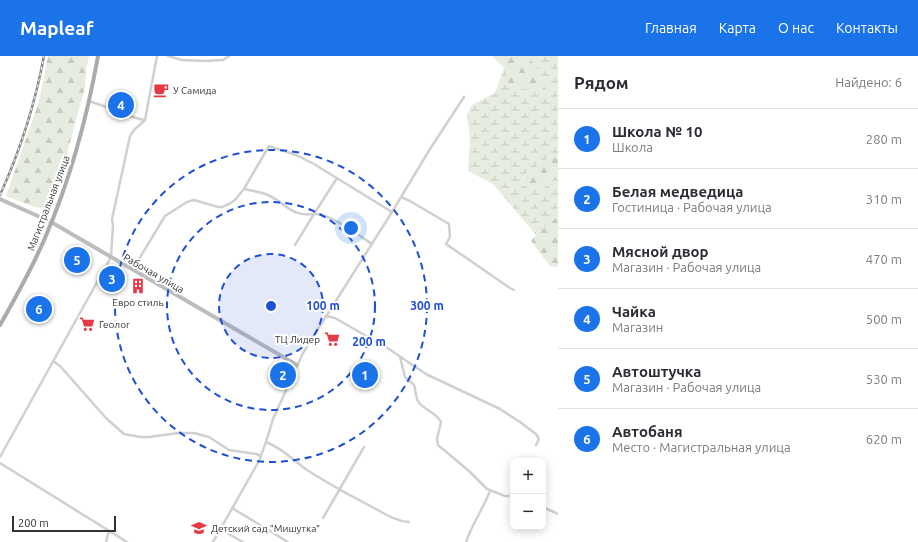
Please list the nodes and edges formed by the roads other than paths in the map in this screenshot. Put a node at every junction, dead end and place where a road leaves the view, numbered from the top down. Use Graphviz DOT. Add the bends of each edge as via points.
graph roads {
  1 [pos="98,56"];
  2 [pos="157,56"];
  3 [pos="168,56"];
  4 [pos="229,56"];
  5 [pos="464,98"];
  6 [pos="89,101"];
  7 [pos="145,120"];
  8 [pos="337,178"];
  9 [pos="244,189"];
  10 [pos="401,197"];
  11 [pos="0,199"];
  12 [pos="392,212"];
  13 [pos="314,214"];
  14 [pos="51,222"];
  15 [pos="372,244"];
  16 [pos="295,245"];
  17 [pos="111,257"];
  18 [pos="132,270"];
  19 [pos="514,290"];
  20 [pos="326,316"];
  21 [pos="0,325"];
  22 [pos="400,357"];
  23 [pos="54,361"];
  24 [pos="297,365"];
  25 [pos="266,442"];
  26 [pos="536,444"];
  27 [pos="364,447"];
  28 [pos="261,456"];
  29 [pos="0,457"];
  30 [pos="0,463"];
  31 [pos="340,490"];
  32 [pos="490,491"];
  33 [pos="510,496"];
  34 [pos="232,508"];
  35 [pos="546,508"];
  36 [pos="558,514"];
  37 [pos="323,518"];
  38 [pos="409,522"];
  39 [pos="220,529"];
  40 [pos="109,532"];
  41 [pos="106,542"];
  42 [pos="128,542"];
  43 [pos="213,542"];
  44 [pos="243,542"];
  45 [pos="288,542"];
  46 [pos="466,542"];
  1 -- 6 [label="main road, Магистральная улица"];
  2 -- 7 [label="street"];
  3 -- 4 [label="street" via="182,60 204,61 223,60"];
  5 -- 10 [label="street"];
  6 -- 7 [label="street" via="117,113"];
  6 -- 14 [label="main road, Магистральная улица" via="74,158"];
  7 -- 17 [label="street" via="130,136 112,219"];
  8 -- 9 [label="street" via="296,155 269,146"];
  8 -- 12 [label="street"];
  8 -- 13 [label="street"];
  9 -- 13 [label="street" via="269,195 297,214"];
  9 -- 18 [label="street" via="226,206 212,206 194,200 165,216"];
  10 -- 12 [label="street"];
  10 -- 19 [label="street" via="449,224 450,237 446,244"];
  11 -- 14 [label="street, Рабочая улица"];
  12 -- 15 [label="street"];
  13 -- 15 [label="street" via="328,217"];
  13 -- 16 [label="street"];
  14 -- 17 [label="street, Рабочая улица"];
  14 -- 21 [label="main road, Магистральная улица" via="25,280"];
  15 -- 20 [label="street"];
  17 -- 18 [label="street, Рабочая улица"];
  17 -- 23 [label="street"];
  18 -- 24 [label="street, Рабочая улица"];
  20 -- 22 [label="street" via="335,318"];
  20 -- 24 [label="street"];
  22 -- 26 [label="street" via="426,374 492,405 520,422 538,437"];
  22 -- 32 [label="street" via="405,377 414,385 419,403 441,422 438,445"];
  23 -- 28 [label="street" via="124,434 150,437 178,432 194,433 209,436 229,450"];
  23 -- 29 [label="street"];
  24 -- 25 [label="street"];
  25 -- 28 [label="street"];
  25 -- 31 [label="street"];
  27 -- 31 [label="street"];
  28 -- 34 [label="street"];
  30 -- 40 [label="street"];
  31 -- 37 [label="street"];
  31 -- 38 [label="street" via="392,518"];
  32 -- 33 [label="street"];
  32 -- 46 [label="street"];
  34 -- 39 [label="street"];
  34 -- 45 [label="street"];
  35 -- 36 [label="street"];
  39 -- 43 [label="street"];
  39 -- 44 [label="street"];
  40 -- 41 [label="street"];
  40 -- 42 [label="street"];
}
